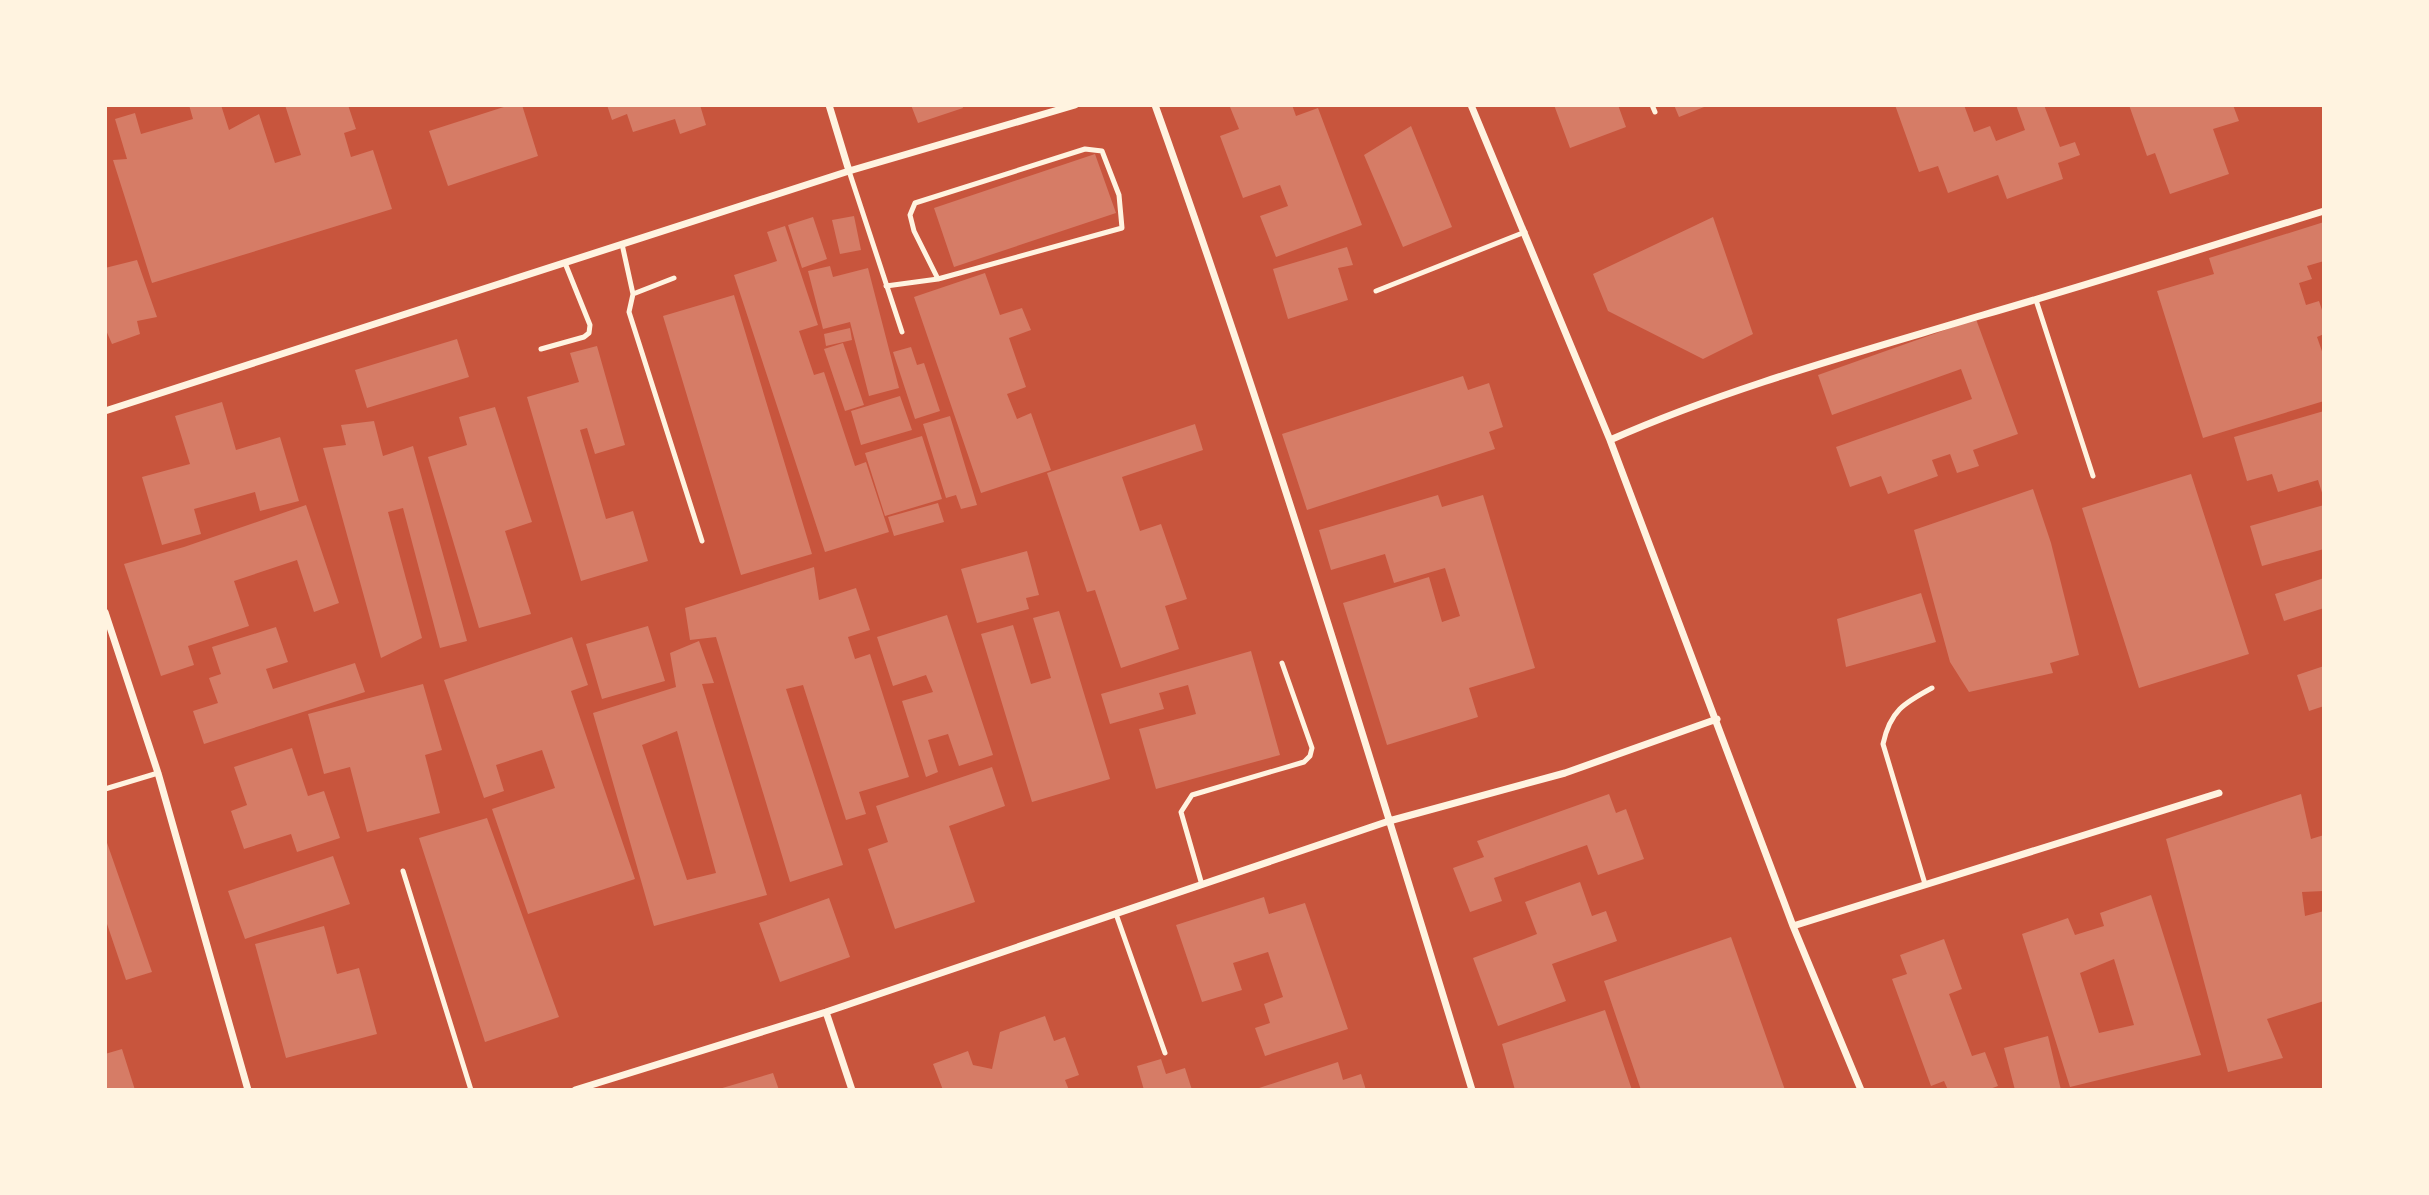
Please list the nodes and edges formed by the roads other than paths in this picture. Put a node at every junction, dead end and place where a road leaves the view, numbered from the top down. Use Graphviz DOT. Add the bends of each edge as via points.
graph roads {
  1 [pos="828,105"];
  2 [pos="1075,105"];
  3 [pos="1155,105"];
  4 [pos="1471,105"];
  5 [pos="1653,105"];
  6 [pos="1655,112"];
  7 [pos="849,171"];
  8 [pos="2324,211"];
  9 [pos="1525,232"];
  10 [pos="622,244"];
  11 [pos="565,263"];
  12 [pos="674,278"];
  13 [pos="938,279"];
  14 [pos="886,286"];
  15 [pos="1376,291"];
  16 [pos="633,294"];
  17 [pos="2036,300"];
  18 [pos="902,332"];
  19 [pos="541,349"];
  20 [pos="105,411"];
  21 [pos="1610,440"];
  22 [pos="2093,476"];
  23 [pos="702,541"];
  24 [pos="105,612"];
  25 [pos="1282,663"];
  26 [pos="1932,688"];
  27 [pos="1717,719"];
  28 [pos="158,773"];
  29 [pos="105,789"];
  30 [pos="2219,793"];
  31 [pos="1390,821"];
  32 [pos="403,871"];
  33 [pos="1925,884"];
  34 [pos="1202,885"];
  35 [pos="1116,914"];
  36 [pos="1793,926"];
  37 [pos="826,1012"];
  38 [pos="1164,1053"];
  39 [pos="248,1090"];
  40 [pos="471,1090"];
  41 [pos="575,1090"];
  42 [pos="852,1090"];
  43 [pos="1472,1090"];
  44 [pos="1861,1090"];
  1 -- 7 [label="street"];
  2 -- 7 [label="street"];
  3 -- 31 [label="street" via="1214,270"];
  4 -- 9 [label="street"];
  5 -- 6 [label="lane"];
  7 -- 10 [label="street"];
  7 -- 14 [label="lane"];
  8 -- 17 [label="street"];
  9 -- 15 [label="lane"];
  9 -- 21 [label="street"];
  10 -- 11 [label="street"];
  10 -- 16 [label="lane"];
  11 -- 19 [label="lane" via="590,325 589,333"];
  11 -- 20 [label="street"];
  12 -- 16 [label="lane"];
  13 -- 13 [label="lane" via="1122,228 1119,195 1102,151 1085,149 915,203 910,215 914,231"];
  13 -- 14 [label="lane"];
  14 -- 18 [label="lane"];
  16 -- 23 [label="lane" via="629,312"];
  17 -- 21 [label="street" via="1847,356 1660,418"];
  17 -- 22 [label="lane"];
  21 -- 27 [label="street"];
  24 -- 28 [label="street"];
  25 -- 34 [label="lane" via="1312,748 1310,756 1304,762 1192,795 1181,812"];
  26 -- 33 [label="lane" via="1900,707 1887,723 1882,744"];
  27 -- 31 [label="street" via="1565,773"];
  27 -- 36 [label="street"];
  28 -- 29 [label="lane"];
  28 -- 39 [label="street"];
  30 -- 33 [label="street"];
  31 -- 34 [label="street"];
  31 -- 43 [label="street"];
  32 -- 40 [label="lane"];
  33 -- 36 [label="street"];
  34 -- 35 [label="street"];
  35 -- 37 [label="street"];
  35 -- 38 [label="lane"];
  36 -- 44 [label="street"];
  37 -- 41 [label="street"];
  37 -- 42 [label="street"];
}
